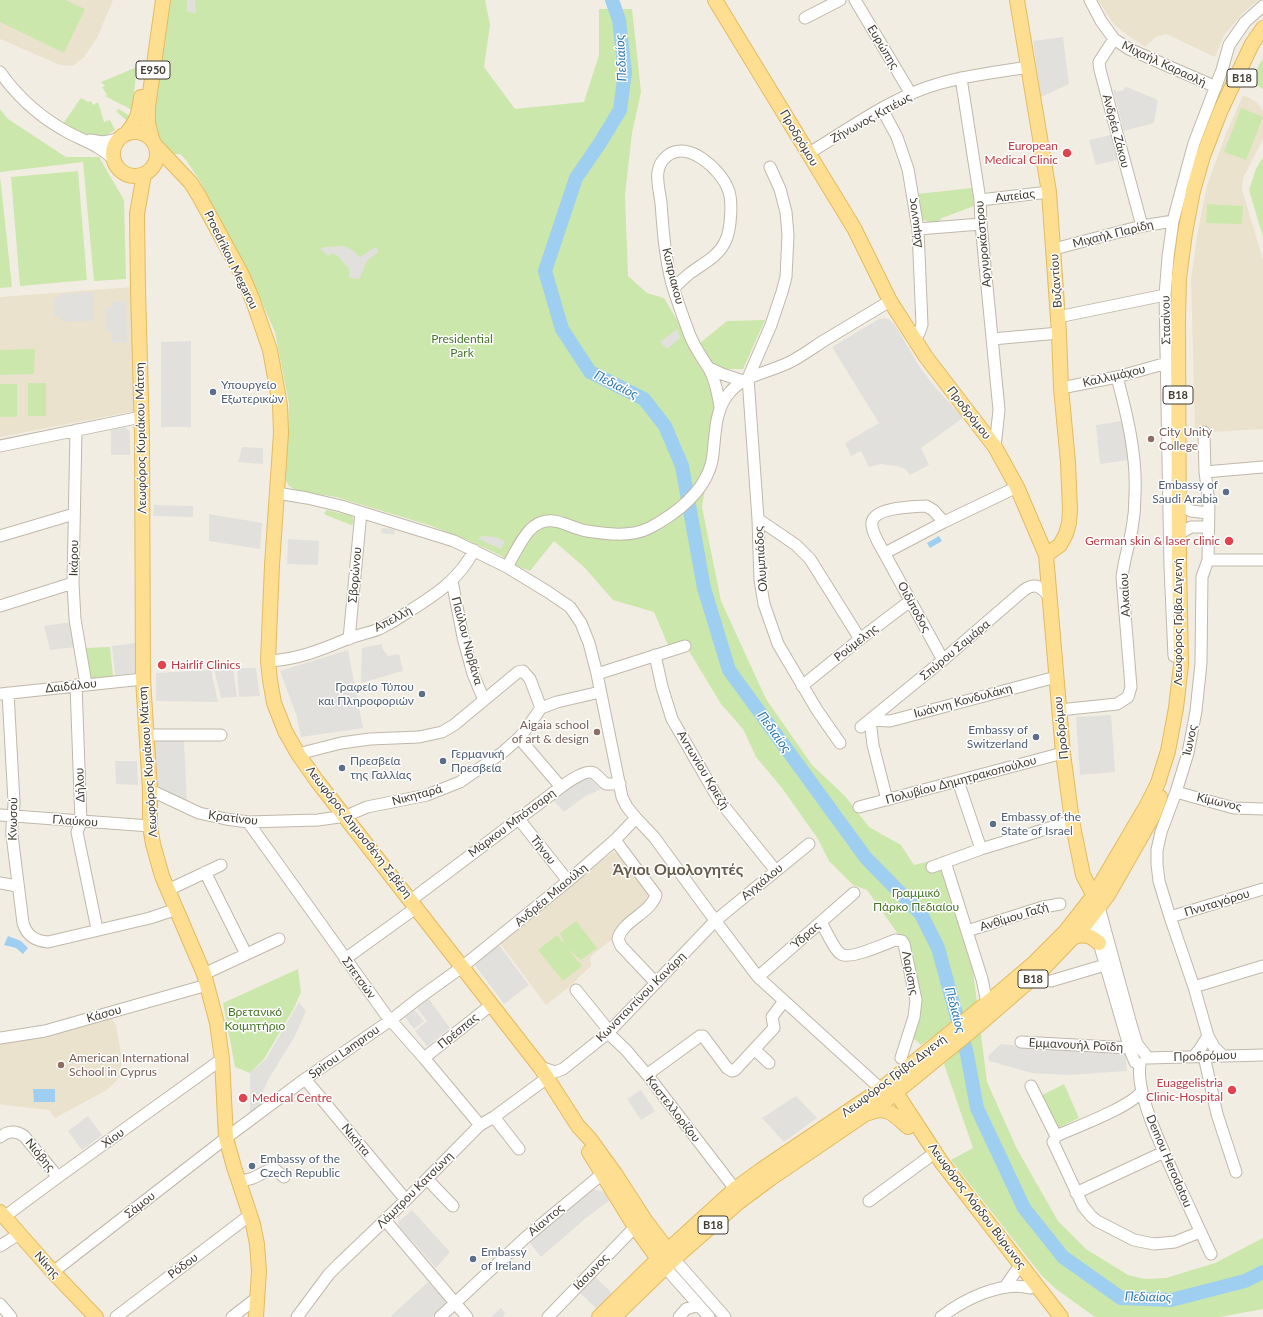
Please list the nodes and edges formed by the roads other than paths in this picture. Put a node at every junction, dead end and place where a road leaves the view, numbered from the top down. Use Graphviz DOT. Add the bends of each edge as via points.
graph roads {
  1 [pos="155,0"];
  2 [pos="163,0"];
  3 [pos="715,0"];
  4 [pos="840,0"];
  5 [pos="855,0"];
  6 [pos="1017,0"];
  7 [pos="1090,0"];
  8 [pos="1263,6"];
  9 [pos="805,18"];
  10 [pos="1263,28"];
  11 [pos="1236,34"];
  12 [pos="1114,39"];
  13 [pos="1258,44"];
  14 [pos="1028,67"];
  15 [pos="0,72"];
  16 [pos="961,78"];
  17 [pos="1216,87"];
  18 [pos="911,94"];
  19 [pos="882,109"];
  20 [pos="123,136"];
  21 [pos="79,137"];
  22 [pos="154,143"];
  23 [pos="809,153"];
  24 [pos="115,161"];
  25 [pos="770,168"];
  26 [pos="124,172"];
  27 [pos="147,172"];
  28 [pos="183,175"];
  29 [pos="1049,192"];
  30 [pos="980,200"];
  31 [pos="138,214"];
  32 [pos="1173,221"];
  33 [pos="981,224"];
  34 [pos="1142,226"];
  35 [pos="918,229"];
  36 [pos="1054,249"];
  37 [pos="674,288"];
  38 [pos="1165,295"];
  39 [pos="890,301"];
  40 [pos="1058,317"];
  41 [pos="1059,333"];
  42 [pos="992,339"];
  43 [pos="915,340"];
  44 [pos="1166,363"];
  45 [pos="708,368"];
  46 [pos="1117,376"];
  47 [pos="746,379"];
  48 [pos="1061,388"];
  49 [pos="720,407"];
  50 [pos="999,410"];
  51 [pos="141,417"];
  52 [pos="76,430"];
  53 [pos="983,430"];
  54 [pos="1204,432"];
  55 [pos="0,446"];
  56 [pos="995,447"];
  57 [pos="1263,467"];
  58 [pos="1205,472"];
  59 [pos="1017,487"];
  60 [pos="277,493"];
  61 [pos="1183,506"];
  62 [pos="361,512"];
  63 [pos="1208,513"];
  64 [pos="74,514"];
  65 [pos="758,520"];
  66 [pos="944,522"];
  67 [pos="1208,526"];
  68 [pos="1184,531"];
  69 [pos="0,536"];
  70 [pos="474,550"];
  71 [pos="885,553"];
  72 [pos="1046,556"];
  73 [pos="1208,560"];
  74 [pos="1263,560"];
  75 [pos="507,567"];
  76 [pos="452,581"];
  77 [pos="74,583"];
  78 [pos="1050,597"];
  79 [pos="910,601"];
  80 [pos="0,606"];
  81 [pos="349,639"];
  82 [pos="860,639"];
  83 [pos="685,646"];
  84 [pos="655,655"];
  85 [pos="1174,656"];
  86 [pos="943,660"];
  87 [pos="268,662"];
  88 [pos="597,674"];
  89 [pos="1056,677"];
  90 [pos="142,679"];
  91 [pos="81,685"];
  92 [pos="802,686"];
  93 [pos="600,692"];
  94 [pos="4,694"];
  95 [pos="484,700"];
  96 [pos="541,708"];
  97 [pos="1059,710"];
  98 [pos="870,720"];
  99 [pos="861,727"];
  100 [pos="146,735"];
  101 [pos="221,735"];
  102 [pos="519,738"];
  103 [pos="841,743"];
  104 [pos="1063,753"];
  105 [pos="298,754"];
  106 [pos="958,781"];
  107 [pos="620,784"];
  108 [pos="561,787"];
  109 [pos="150,790"];
  110 [pos="1176,792"];
  111 [pos="887,800"];
  112 [pos="859,807"];
  113 [pos="1263,809"];
  114 [pos="0,815"];
  115 [pos="13,816"];
  116 [pos="346,816"];
  117 [pos="518,818"];
  118 [pos="636,818"];
  119 [pos="1072,821"];
  120 [pos="81,822"];
  121 [pos="248,822"];
  122 [pos="150,826"];
  123 [pos="615,840"];
  124 [pos="809,844"];
  125 [pos="981,849"];
  126 [pos="945,862"];
  127 [pos="221,865"];
  128 [pos="932,867"];
  129 [pos="1082,869"];
  130 [pos="1110,869"];
  131 [pos="776,871"];
  132 [pos="205,872"];
  133 [pos="568,881"];
  134 [pos="0,883"];
  135 [pos="17,886"];
  136 [pos="1263,889"];
  137 [pos="168,890"];
  138 [pos="854,893"];
  139 [pos="414,904"];
  140 [pos="1060,904"];
  141 [pos="1092,907"];
  142 [pos="177,909"];
  143 [pos="1170,918"];
  144 [pos="715,921"];
  145 [pos="821,922"];
  146 [pos="97,929"];
  147 [pos="967,931"];
  148 [pos="1074,937"];
  149 [pos="279,939"];
  150 [pos="1099,943"];
  151 [pos="246,954"];
  152 [pos="345,959"];
  153 [pos="1105,965"];
  154 [pos="1263,966"];
  155 [pos="462,967"];
  156 [pos="758,976"];
  157 [pos="205,980"];
  158 [pos="1051,981"];
  159 [pos="656,983"];
  160 [pos="1194,987"];
  161 [pos="576,990"];
  162 [pos="784,1001"];
  163 [pos="491,1005"];
  164 [pos="982,1012"];
  165 [pos="391,1020"];
  166 [pos="608,1033"];
  167 [pos="1208,1036"];
  168 [pos="0,1038"];
  169 [pos="1021,1042"];
  170 [pos="754,1050"];
  171 [pos="1222,1055"];
  172 [pos="1263,1055"];
  173 [pos="1138,1056"];
  174 [pos="1204,1056"];
  175 [pos="1192,1057"];
  176 [pos="424,1058"];
  177 [pos="901,1058"];
  178 [pos="222,1059"];
  179 [pos="769,1063"];
  180 [pos="563,1069"];
  181 [pos="543,1073"];
  182 [pos="648,1077"];
  183 [pos="305,1080"];
  184 [pos="1031,1086"];
  185 [pos="888,1090"];
  186 [pos="1142,1091"];
  187 [pos="557,1093"];
  188 [pos="864,1115"];
  189 [pos="494,1117"];
  190 [pos="480,1125"];
  191 [pos="578,1126"];
  192 [pos="908,1127"];
  193 [pos="1056,1136"];
  194 [pos="0,1137"];
  195 [pos="226,1138"];
  196 [pos="519,1149"];
  197 [pos="1164,1152"];
  198 [pos="929,1157"];
  199 [pos="1236,1172"];
  200 [pos="602,1174"];
  201 [pos="58,1177"];
  202 [pos="284,1177"];
  203 [pos="427,1179"];
  204 [pos="239,1182"];
  205 [pos="735,1189"];
  206 [pos="1076,1193"];
  207 [pos="406,1200"];
  208 [pos="869,1201"];
  209 [pos="454,1206"];
  210 [pos="2,1215"];
  211 [pos="250,1215"];
  212 [pos="385,1220"];
  213 [pos="635,1227"];
  214 [pos="1200,1232"];
  215 [pos="19,1234"];
  216 [pos="0,1246"];
  217 [pos="1210,1254"];
  218 [pos="666,1259"];
  219 [pos="1016,1271"];
  220 [pos="53,1272"];
  221 [pos="1005,1287"];
  222 [pos="1030,1288"];
  223 [pos="258,1297"];
  224 [pos="455,1302"];
  225 [pos="0,1304"];
  226 [pos="698,1305"];
  227 [pos="683,1313"];
  228 [pos="11,1317"];
  229 [pos="96,1317"];
  230 [pos="116,1317"];
  231 [pos="232,1317"];
  232 [pos="256,1317"];
  233 [pos="297,1317"];
  234 [pos="440,1317"];
  235 [pos="468,1317"];
  236 [pos="548,1317"];
  237 [pos="599,1317"];
  238 [pos="614,1317"];
  239 [pos="709,1317"];
  240 [pos="725,1317"];
  241 [pos="941,1317"];
  242 [pos="1052,1317"];
  243 [pos="1061,1317"];
  1 -- 20 [label="main road, E950" via="140,108 135,122"];
  2 -- 22 [label="main road, E950" via="148,107 148,123"];
  3 -- 23 [label="main road, Προδρόμου"];
  4 -- 9 [label="street"];
  5 -- 18 [label="street, Ευρώπης"];
  6 -- 14 [label="main road, Βυζαντίου"];
  7 -- 12 [label="street"];
  8 -- 11 [label="street, Στασίνου" via="1248,18"];
  10 -- 13 [label="main road, Λεωφόρος Γρίβα Διγενή / B18"];
  11 -- 13 [label="street"];
  11 -- 17 [label="street, Στασίνου" via="1229,45"];
  12 -- 17 [label="street, Μιχαήλ Καραολή" via="1143,56"];
  12 -- 34 [label="street, Ανδρέα Ζάκου" via="1099,62 1100,70"];
  13 -- 61 [label="main road, Λεωφόρος Γρίβα Διγενή / B18" via="1223,113 1208,151 1188,231 1181,298"];
  13 -- 130 [label="main road, Λεωφόρος Γρίβα Διγενή / B18" via="1220,112 1192,191 1179,278 1180,665 1172,730 1158,782"];
  14 -- 16 [label="street, Ζήνωνος Κιτιέως"];
  14 -- 29 [label="main road, Βυζαντίου"];
  15 -- 21 [label="street" via="29,106 49,121"];
  16 -- 18 [label="street, Ζήνωνος Κιτιέως"];
  16 -- 30 [label="street, Αργυροκάστρου"];
  17 -- 32 [label="street, Στασίνου" via="1194,143"];
  18 -- 19 [label="street, Ζήνωνος Κιτιέως"];
  19 -- 23 [label="street, Ζήνωνος Κιτιέως"];
  19 -- 35 [label="street, Δάμωνος" via="897,137 906,165"];
  20 -- 21 [label="street" via="103,142"];
  20 -- 22 [label="main road" via="134,132 142,133"];
  20 -- 24 [label="main road" via="114,149"];
  21 -- 24 [label="street" via="102,149"];
  22 -- 27 [label="main road" via="156,163"];
  22 -- 28 [label="main road, Proedrikou Megarou"];
  23 -- 39 [label="main road, Προδρόμου" via="854,228"];
  24 -- 26 [label="main road"];
  25 -- 47 [label="street" via="780,189 786,212 786,277 771,325"];
  26 -- 27 [label="main road" via="136,176"];
  26 -- 31 [label="main road, Λεωφόρος Κυριάκου Μάτση"];
  27 -- 28 [label="main road" via="165,171"];
  27 -- 31 [label="main road, Λεωφόρος Κυριάκου Μάτση"];
  28 -- 60 [label="main road, Proedrikou Megarou" via="199,196 241,273 268,343 280,412"];
  29 -- 30 [label="street, Αιπείας"];
  29 -- 36 [label="main road, Βυζαντίου"];
  30 -- 33 [label="street, Αργυροκάστρου"];
  31 -- 51 [label="main road, Λεωφόρος Κυριάκου Μάτση"];
  32 -- 34 [label="street, Μιχαήλ Παρίδη"];
  32 -- 38 [label="street, Στασίνου"];
  33 -- 35 [label="street"];
  33 -- 42 [label="street, Αργυροκάστρου"];
  34 -- 36 [label="street, Μιχαήλ Παρίδη"];
  35 -- 43 [label="street, Δάμωνος" via="922,326"];
  36 -- 40 [label="main road, Βυζαντίου"];
  37 -- 37 [label="street, Κυπριακου" via="718,254 729,233 729,191 723,178 714,168 691,152 677,151 668,154 657,172 664,241"];
  37 -- 45 [label="street, Κυπριακου" via="690,335"];
  38 -- 40 [label="street"];
  38 -- 44 [label="street, Στασίνου"];
  39 -- 43 [label="main road, Προδρόμου"];
  39 -- 47 [label="street" via="794,360"];
  40 -- 41 [label="main road, Βυζαντίου"];
  41 -- 42 [label="street"];
  41 -- 48 [label="main road, Βυζαντίου"];
  42 -- 50 [label="street, Αργυροκάστρου"];
  43 -- 53 [label="main road, Προδρόμου"];
  44 -- 46 [label="street, Καλλιμάχου"];
  44 -- 85 [label="street, Στασίνου"];
  45 -- 47 [label="street"];
  45 -- 49 [label="street, Κυπριακου"];
  46 -- 48 [label="street, Καλλιμάχου"];
  46 -- 97 [label="street, Αλκαίου" via="1133,451 1135,494 1132,529 1122,577 1131,687 1128,697 1117,704"];
  47 -- 49 [label="street" via="728,394"];
  47 -- 65 [label="street, Ολυμπιάδος"];
  48 -- 72 [label="main road, Βυζαντίου" via="1068,462 1069,523 1060,545"];
  49 -- 75 [label="street" via="711,462 704,481 679,509 647,530 631,533 608,534 585,531 554,520 540,522 526,534"];
  50 -- 53 [label="street"];
  50 -- 56 [label="street, Αργυροκάστρου"];
  51 -- 52 [label="street"];
  51 -- 90 [label="main road, Λεωφόρος Κυριάκου Μάτση"];
  52 -- 55 [label="street"];
  52 -- 64 [label="street, Ικάρου"];
  53 -- 56 [label="main road, Προδρόμου"];
  54 -- 58 [label="street, Ίωνος"];
  56 -- 59 [label="main road, Προδρόμου"];
  57 -- 58 [label="street"];
  58 -- 63 [label="street, Ίωνος"];
  59 -- 66 [label="street"];
  59 -- 72 [label="main road, Προδρόμου"];
  60 -- 62 [label="street" via="322,501"];
  60 -- 87 [label="main road, Λεωφόρος Δημοσθένη Σεβέρη"];
  61 -- 63 [label="street" via="1191,512"];
  61 -- 68 [label="main road, Λεωφόρος Γρίβα Διγενή / B18"];
  62 -- 70 [label="street" via="439,535"];
  62 -- 81 [label="street, Σβορώνου"];
  63 -- 67 [label="street, Ίωνος"];
  64 -- 69 [label="street"];
  64 -- 77 [label="street, Ικάρου"];
  65 -- 82 [label="street" via="803,550"];
  65 -- 92 [label="street, Ολυμπιάδος" via="760,580 764,604 778,644"];
  66 -- 71 [label="street"];
  66 -- 71 [label="street, Οιδίποδος" via="926,506 880,512 872,523 872,529"];
  67 -- 68 [label="street" via="1191,527"];
  67 -- 73 [label="street, Ίωνος"];
  68 -- 141 [label="main road, Λεωφόρος Γρίβα Διγενή / B18" via="1187,665 1177,742 1153,816 1108,895"];
  70 -- 75 [label="street"];
  70 -- 76 [label="street, Απελλή" via="464,568"];
  71 -- 79 [label="street, Οιδίποδος"];
  72 -- 78 [label="main road, Προδρόμου"];
  73 -- 74 [label="street"];
  73 -- 110 [label="street, Ίωνος" via="1202,577 1201,663 1196,711 1188,752"];
  75 -- 88 [label="street" via="570,607 581,623"];
  76 -- 81 [label="street, Απελλή" via="388,624"];
  76 -- 95 [label="street, Παύλου Νιρβάνα" via="473,674"];
  77 -- 80 [label="street"];
  77 -- 91 [label="street, Ικάρου"];
  78 -- 86 [label="street, Σπύρου Σαμάρα" via="1037,586 1030,586"];
  78 -- 89 [label="main road, Προδρόμου"];
  79 -- 82 [label="street, Ρούμελης"];
  79 -- 86 [label="street, Οιδίποδος"];
  81 -- 87 [label="street, Απελλή" via="311,654"];
  82 -- 92 [label="street, Ρούμελης"];
  83 -- 84 [label="street"];
  84 -- 88 [label="street"];
  84 -- 131 [label="street, Αντωνίου Κριεζή" via="672,719 719,800"];
  86 -- 98 [label="street, Σπύρου Σαμάρα"];
  87 -- 105 [label="main road, Λεωφόρος Δημοσθένη Σεβέρη" via="274,703"];
  88 -- 93 [label="street"];
  89 -- 97 [label="main road, Προδρόμου"];
  89 -- 98 [label="street, Ιωάννη Κονδυλάκη" via="890,720"];
  90 -- 91 [label="street, Δαιδάλου"];
  90 -- 100 [label="main road, Λεωφόρος Κυριάκου Μάτση"];
  91 -- 94 [label="street, Δαιδάλου"];
  91 -- 120 [label="street, Δήλου"];
  92 -- 103 [label="street, Ολυμπιάδος"];
  93 -- 96 [label="street"];
  93 -- 107 [label="street"];
  94 -- 115 [label="street, Κνωσού" via="14,802"];
  95 -- 96 [label="street" via="516,673 523,671 530,679"];
  95 -- 105 [label="street" via="442,732 341,743"];
  96 -- 102 [label="street, Νικηταρά"];
  97 -- 104 [label="main road, Προδρόμου"];
  98 -- 99 [label="street, Σπύρου Σαμάρα"];
  98 -- 111 [label="street" via="873,745"];
  100 -- 101 [label="street"];
  100 -- 109 [label="main road, Λεωφόρος Κυριάκου Μάτση"];
  102 -- 108 [label="street"];
  102 -- 116 [label="street, Νικηταρά" via="460,782 428,795 368,807"];
  104 -- 106 [label="street, Πολυβίου Δημητρακοπούλου"];
  104 -- 119 [label="main road, Προδρόμου"];
  105 -- 116 [label="main road, Λεωφόρος Δημοσθένη Σεβέρη"];
  106 -- 111 [label="street, Πολυβίου Δημητρακοπούλου"];
  106 -- 125 [label="street"];
  107 -- 108 [label="street, Μάρκου Μπότσαρη" via="606,784 590,772"];
  107 -- 118 [label="street" via="622,797"];
  108 -- 117 [label="street, Μάρκου Μπότσαρη"];
  109 -- 121 [label="street, Κρατίνου" via="199,813"];
  109 -- 122 [label="main road, Λεωφόρος Κυριάκου Μάτση"];
  110 -- 113 [label="street, Κίμωνος" via="1234,808"];
  110 -- 143 [label="street, Ίωνος" via="1157,850 1160,881"];
  111 -- 112 [label="street, Πολυβίου Δημητρακοπούλου"];
  114 -- 115 [label="street, Γλαύκου"];
  115 -- 120 [label="street, Γλαύκου"];
  115 -- 135 [label="street, Κνωσού" via="11,824"];
  116 -- 121 [label="street, Κρατίνου" via="318,820"];
  116 -- 139 [label="main road, Λεωφόρος Δημοσθένη Σεβέρη"];
  117 -- 133 [label="street, Τήνου"];
  117 -- 139 [label="street, Μάρκου Μπότσαρη"];
  118 -- 123 [label="street, Ανδρέα Μιαούλη"];
  118 -- 144 [label="street" via="654,837"];
  119 -- 125 [label="street"];
  119 -- 129 [label="main road, Προδρόμου"];
  120 -- 122 [label="street, Γλαύκου"];
  120 -- 146 [label="street, Δήλου" via="77,832"];
  121 -- 152 [label="street, Σπετσών"];
  122 -- 137 [label="main road, Λεωφόρος Κυριάκου Μάτση"];
  123 -- 133 [label="street, Ανδρέα Μιαούλη"];
  123 -- 159 [label="street" via="656,895 653,902 622,931 618,939 621,946"];
  124 -- 131 [label="street, Αγχιάλου"];
  125 -- 126 [label="street"];
  126 -- 128 [label="street"];
  126 -- 147 [label="street"];
  127 -- 132 [label="street"];
  129 -- 130 [label="main road" via="1097,873"];
  129 -- 141 [label="main road, Προδρόμου"];
  130 -- 141 [label="main road, Λεωφόρος Γρίβα Διγενή / B18"];
  131 -- 144 [label="street, Αγχιάλου"];
  132 -- 137 [label="street"];
  132 -- 151 [label="street"];
  133 -- 155 [label="street, Ανδρέα Μιαούλη"];
  134 -- 135 [label="street"];
  135 -- 146 [label="street, Κνωσού" via="24,927 28,934 36,939 48,942"];
  136 -- 143 [label="street, Πνυταγόρου"];
  137 -- 142 [label="main road, Λεωφόρος Κυριάκου Μάτση"];
  138 -- 145 [label="street, Ύδρας"];
  139 -- 152 [label="street, Μάρκου Μπότσαρη"];
  139 -- 155 [label="main road, Λεωφόρος Δημοσθένη Σεβέρη"];
  140 -- 147 [label="street, Ανθίμου Γαζή"];
  141 -- 148 [label="main road, Λεωφόρος Γρίβα Διγενή / B18"];
  141 -- 150 [label="street, Προδρόμου"];
  141 -- 164 [label="main road, Λεωφόρος Γρίβα Διγενή / B18"];
  141 -- 173 [label="street, Προδρόμου" via="1137,1044"];
  142 -- 146 [label="street" via="150,918"];
  142 -- 157 [label="main road, Λεωφόρος Κυριάκου Μάτση"];
  143 -- 160 [label="street, Ίωνος"];
  144 -- 156 [label="street"];
  144 -- 159 [label="street, Κωνσταντίνου Κανάρη"];
  145 -- 156 [label="street, Ύδρας"];
  145 -- 177 [label="street, Λαρίσης" via="838,952 844,956 895,940 904,944 916,1000 914,1017"];
  147 -- 164 [label="street" via="982,978"];
  148 -- 150 [label="main road" via="1089,936"];
  148 -- 164 [label="main road, Λεωφόρος Γρίβα Διγενή / B18" via="1042,970"];
  149 -- 151 [label="street, Κάσου"];
  150 -- 153 [label="street, Προδρόμου"];
  151 -- 157 [label="street, Κάσου"];
  152 -- 165 [label="street, Σπετσών"];
  153 -- 158 [label="street"];
  153 -- 173 [label="street, Προδρόμου"];
  154 -- 160 [label="street"];
  155 -- 163 [label="main road, Λεωφόρος Δημοσθένη Σεβέρη"];
  155 -- 165 [label="street, Spirou Lamprou"];
  156 -- 162 [label="street"];
  157 -- 168 [label="street, Κάσου" via="45,1030"];
  157 -- 178 [label="main road, Λεωφόρος Κυριάκου Μάτση" via="217,1023"];
  159 -- 166 [label="street, Κωνσταντίνου Κανάρη"];
  160 -- 167 [label="street, Ίωνος"];
  161 -- 166 [label="street, Καστελλορίζου"];
  162 -- 170 [label="street" via="772,1017 774,1028"];
  162 -- 185 [label="street"];
  163 -- 176 [label="street, Πρέσπας"];
  163 -- 181 [label="main road, Λεωφόρος Δημοσθένη Σεβέρη"];
  164 -- 185 [label="main road, Λεωφόρος Γρίβα Διγενή / B18"];
  165 -- 176 [label="street, Σπετσών"];
  165 -- 183 [label="street, Spirou Lamprou"];
  166 -- 180 [label="street, Κωνσταντίνου Κανάρη"];
  166 -- 182 [label="street, Καστελλορίζου"];
  167 -- 171 [label="street, Ίωνος"];
  167 -- 175 [label="street"];
  169 -- 173 [label="street, Εμμανουήλ Ροϊδη" via="1086,1047"];
  170 -- 179 [label="street"];
  170 -- 182 [label="street" via="732,1071 703,1036 700,1036 652,1071"];
  171 -- 172 [label="street, Προδρόμου"];
  171 -- 174 [label="street, Προδρόμου"];
  173 -- 175 [label="street, Προδρόμου"];
  173 -- 186 [label="street, Demou Herodotou"];
  174 -- 175 [label="street, Προδρόμου"];
  174 -- 199 [label="street"];
  176 -- 190 [label="street, Σπετσών"];
  178 -- 195 [label="main road, Λεωφόρος Κυριάκου Μάτση"];
  178 -- 201 [label="street, Χίου"];
  180 -- 181 [label="street"];
  180 -- 187 [label="street"];
  181 -- 187 [label="main road, Λεωφόρος Δημοσθένη Σεβέρη"];
  181 -- 189 [label="street, Λάμπρου Κατσώνη"];
  182 -- 205 [label="street, Καστελλορίζου"];
  183 -- 195 [label="street, Spirou Lamprou"];
  183 -- 207 [label="street, Νικήτα"];
  184 -- 193 [label="street"];
  185 -- 188 [label="main road, Λεωφόρος Γρίβα Διγενή / B18"];
  185 -- 192 [label="main road, Λεωφόρος Λόρδου Βύρωνος"];
  185 -- 205 [label="main road, Λεωφόρος Γρίβα Διγενή / B18"];
  185 -- 243 [label="main road, Λεωφόρος Λόρδου Βύρωνος"];
  186 -- 193 [label="street" via="1127,1104"];
  186 -- 197 [label="street, Demou Herodotou"];
  187 -- 191 [label="main road, Λεωφόρος Δημοσθένη Σεβέρη"];
  188 -- 192 [label="main road" via="883,1110 894,1115"];
  188 -- 218 [label="main road, Λεωφόρος Γρίβα Διγενή / B18" via="770,1179"];
  189 -- 190 [label="street, Λάμπρου Κατσώνη"];
  189 -- 196 [label="street"];
  190 -- 203 [label="street, Λάμπρου Κατσώνη"];
  191 -- 200 [label="main road, Λεωφόρος Δημοσθένη Σεβέρη" via="583,1142"];
  191 -- 218 [label="main road, Λεωφόρος Δημοσθένη Σεβέρη" via="616,1175"];
  192 -- 198 [label="main road, Λεωφόρος Λόρδου Βύρωνος"];
  193 -- 206 [label="street" via="1053,1142"];
  194 -- 201 [label="street, Νιόβης" via="13,1131 24,1136"];
  195 -- 204 [label="main road, Λεωφόρος Κυριάκου Μάτση"];
  195 -- 220 [label="street, Σάμου"];
  197 -- 206 [label="street"];
  197 -- 214 [label="street, Demou Herodotou"];
  198 -- 208 [label="street"];
  198 -- 219 [label="main road, Λεωφόρος Λόρδου Βύρωνος"];
  200 -- 213 [label="main road, Λεωφόρος Δημοσθένη Σεβέρη"];
  200 -- 224 [label="street, Αίαντος" via="525,1238"];
  201 -- 210 [label="street, Χίου"];
  202 -- 204 [label="street" via="273,1168"];
  203 -- 207 [label="street, Λάμπρου Κατσώνη"];
  203 -- 209 [label="street"];
  204 -- 211 [label="main road, Λεωφόρος Κυριάκου Μάτση"];
  205 -- 218 [label="main road, Λεωφόρος Γρίβα Διγενή / B18"];
  206 -- 214 [label="street" via="1091,1216 1134,1240 1165,1244"];
  207 -- 212 [label="street, Λάμπρου Κατσώνη"];
  210 -- 215 [label="main road, Νίκης"];
  211 -- 223 [label="main road, Λεωφόρος Κυριάκου Μάτση" via="259,1257"];
  211 -- 230 [label="street, Ρόδου"];
  212 -- 224 [label="street"];
  212 -- 233 [label="street, Λάμπρου Κατσώνη" via="329,1274"];
  213 -- 218 [label="main road, Λεωφόρος Δημοσθένη Σεβέρη"];
  213 -- 236 [label="street, Ιάσωνος"];
  214 -- 217 [label="street, Demou Herodotou"];
  215 -- 216 [label="street"];
  215 -- 220 [label="main road, Νίκης"];
  218 -- 226 [label="street, Λεωφόρος Δημοσθένη Σεβέρη"];
  218 -- 237 [label="main road, Λεωφόρος Γρίβα Διγενή / B18"];
  218 -- 238 [label="main road, Λεωφόρος Γρίβα Διγενή / B18"];
  218 -- 240 [label="street, Λεωφόρος Δημοσθένη Σεβέρη"];
  219 -- 221 [label="street"];
  219 -- 222 [label="main road, Λεωφόρος Λόρδου Βύρωνος"];
  220 -- 229 [label="main road, Νίκης"];
  221 -- 222 [label="street"];
  221 -- 241 [label="street" via="972,1297"];
  222 -- 242 [label="main road, Λεωφόρος Λόρδου Βύρωνος"];
  223 -- 231 [label="street"];
  223 -- 232 [label="main road, Λεωφόρος Κυριάκου Μάτση"];
  224 -- 234 [label="street, Αίαντος"];
  224 -- 235 [label="street"];
  225 -- 228 [label="street"];
  226 -- 227 [label="street"];
  226 -- 239 [label="street, Λεωφόρος Δημοσθένη Σεβέρη"];
}
